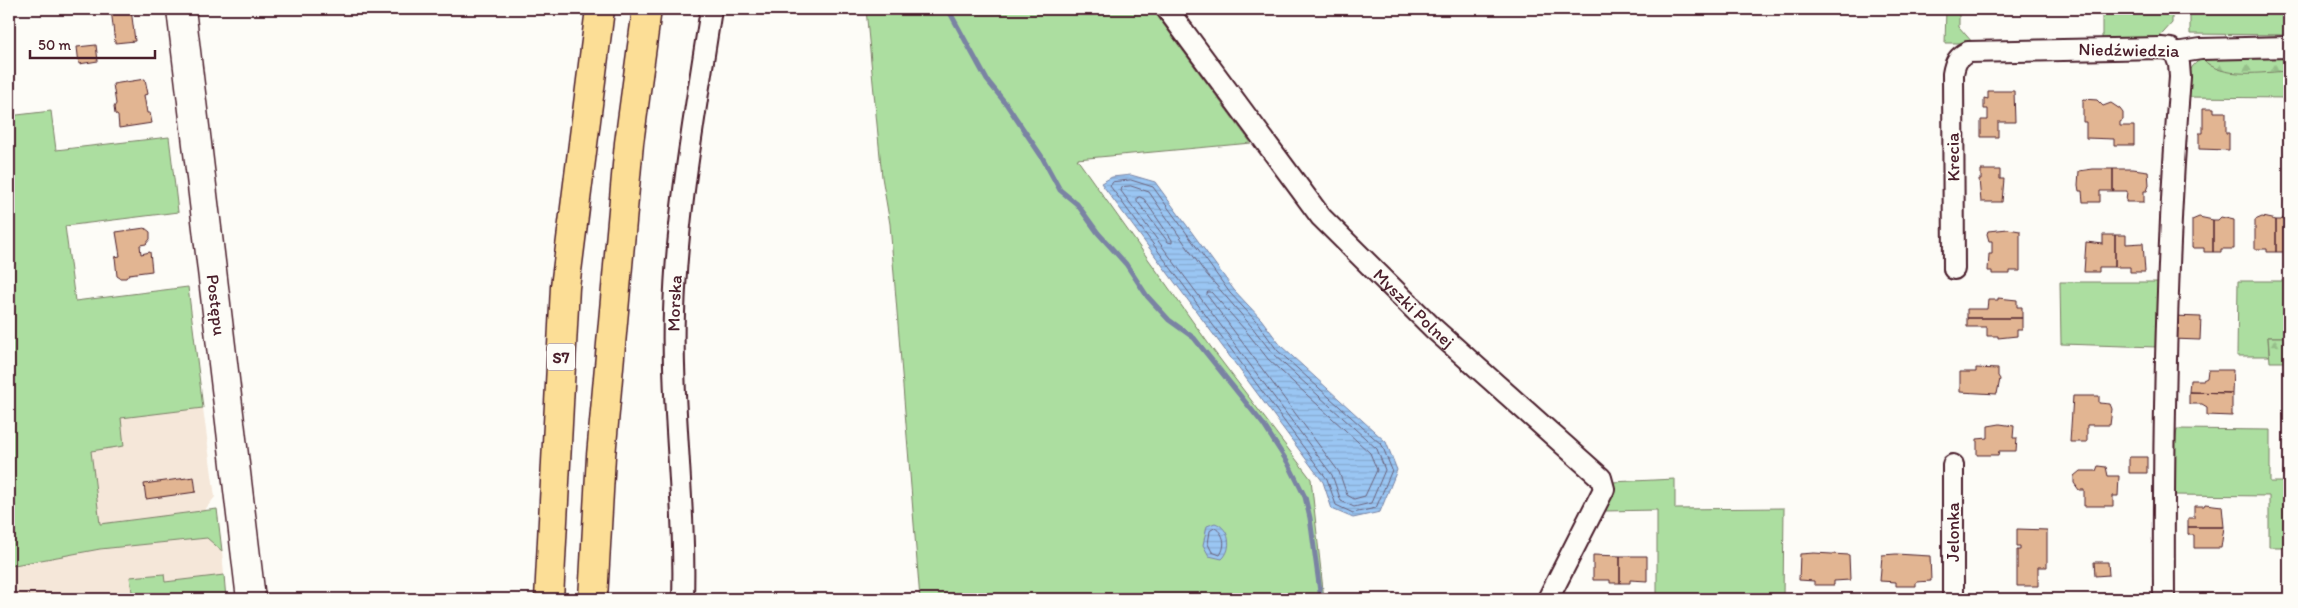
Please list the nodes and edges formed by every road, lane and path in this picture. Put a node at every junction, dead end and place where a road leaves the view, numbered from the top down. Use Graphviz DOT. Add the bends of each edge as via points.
graph roads {
  1 [pos="181,9"];
  2 [pos="600,9"];
  3 [pos="647,9"];
  4 [pos="711,9"];
  5 [pos="1167,9"];
  6 [pos="2289,47"];
  7 [pos="1968,52"];
  8 [pos="2175,53"];
  9 [pos="1954,269"];
  10 [pos="1953,465"];
  11 [pos="251,599"];
  12 [pos="549,599"];
  13 [pos="593,599"];
  14 [pos="683,599"];
  15 [pos="1548,599"];
  16 [pos="1954,599"];
  17 [pos="2164,599"];
  1 -- 11 [label="street, Postępu"];
  2 -- 12 [label="highway, S7" via="565,286"];
  3 -- 13 [label="highway" via="629,143"];
  4 -- 14 [label="street, Morska" via="678,236 674,312 685,552"];
  5 -- 15 [label="street, Myszki Polnej" via="1321,217 1433,328 1601,478 1604,489"];
  6 -- 8 [label="street, Niedźwiedzia" via="2208,48"];
  7 -- 8 [label="street, Niedźwiedzia" via="2161,48"];
  7 -- 9 [label="street, Krecia" via="1957,59 1952,74"];
  8 -- 17 [label="street" via="2180,77 2167,272"];
  10 -- 16 [label="street, Jelonka"];
}
